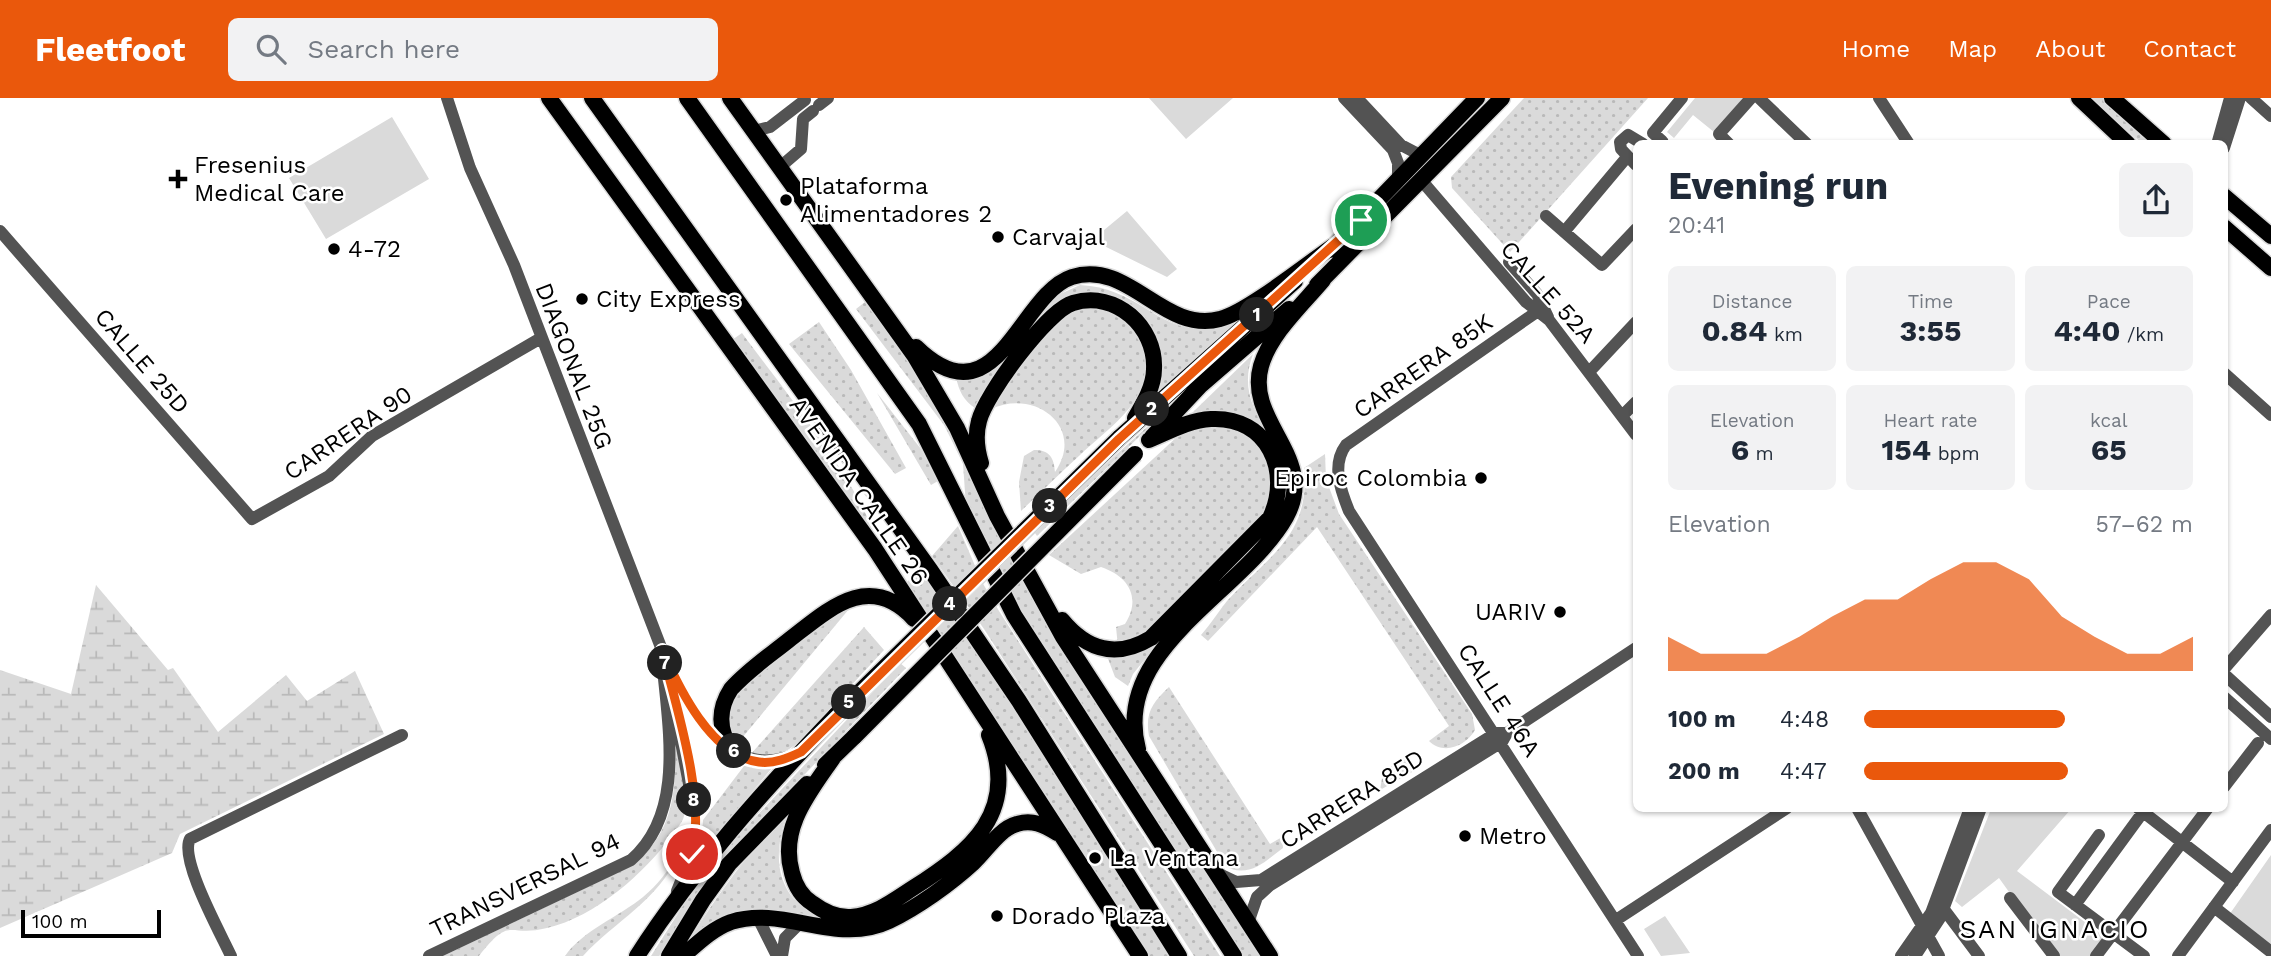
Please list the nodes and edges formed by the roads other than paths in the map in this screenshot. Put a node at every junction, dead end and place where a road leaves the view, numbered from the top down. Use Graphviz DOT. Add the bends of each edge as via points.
graph roads {
  1 [pos="447,98"];
  2 [pos="549,98"];
  3 [pos="592,98"];
  4 [pos="687,98"];
  5 [pos="730,98"];
  6 [pos="1344,98"];
  7 [pos="1357,98"];
  8 [pos="1477,98"];
  9 [pos="1502,98"];
  10 [pos="1682,98"];
  11 [pos="1751,98"];
  12 [pos="1759,98"];
  13 [pos="1879,98"];
  14 [pos="2080,98"];
  15 [pos="2112,98"];
  16 [pos="2230,98"];
  17 [pos="2240,98"];
  18 [pos="2251,98"];
  19 [pos="810,107"];
  20 [pos="2271,116"];
  21 [pos="783,118"];
  22 [pos="754,131"];
  23 [pos="1638,140"];
  24 [pos="1661,140"];
  25 [pos="1725,140"];
  26 [pos="1803,140"];
  27 [pos="1902,140"];
  28 [pos="2124,140"];
  29 [pos="2159,140"];
  30 [pos="2218,140"];
  31 [pos="2227,140"];
  32 [pos="1422,156"];
  33 [pos="1632,161"];
  34 [pos="777,163"];
  35 [pos="1422,181"];
  36 [pos="1398,182"];
  37 [pos="2228,199"];
  38 [pos="1546,216"];
  39 [pos="2228,230"];
  40 [pos="0,231"];
  41 [pos="1564,232"];
  42 [pos="2271,236"];
  43 [pos="1633,238"];
  44 [pos="1336,244"];
  45 [pos="1509,262"];
  46 [pos="2271,268"];
  47 [pos="1323,280"];
  48 [pos="1538,311"];
  49 [pos="1549,320"];
  50 [pos="1633,325"];
  51 [pos="896,327"];
  52 [pos="541,338"];
  53 [pos="1590,371"];
  54 [pos="2228,376"];
  55 [pos="1633,405"];
  56 [pos="2270,411"];
  57 [pos="1623,415"];
  58 [pos="1633,430"];
  59 [pos="1123,434"];
  60 [pos="1149,440"];
  61 [pos="1339,461"];
  62 [pos="997,516"];
  63 [pos="252,519"];
  64 [pos="1036,589"];
  65 [pos="2271,615"];
  66 [pos="933,639"];
  67 [pos="662,650"];
  68 [pos="1633,650"];
  69 [pos="2228,667"];
  70 [pos="2228,676"];
  71 [pos="2228,701"];
  72 [pos="977,707"];
  73 [pos="2271,717"];
  74 [pos="402,735"];
  75 [pos="1502,736"];
  76 [pos="2265,741"];
  77 [pos="732,750"];
  78 [pos="801,752"];
  79 [pos="833,758"];
  80 [pos="1141,758"];
  81 [pos="2228,783"];
  82 [pos="1781,812"];
  83 [pos="1859,812"];
  84 [pos="1969,812"];
  85 [pos="1979,812"];
  86 [pos="2141,812"];
  87 [pos="2144,812"];
  88 [pos="2205,812"];
  89 [pos="2271,830"];
  90 [pos="2099,835"];
  91 [pos="1061,836"];
  92 [pos="2182,843"];
  93 [pos="1216,872"];
  94 [pos="2233,882"];
  95 [pos="2010,898"];
  96 [pos="673,901"];
  97 [pos="2075,905"];
  98 [pos="2214,907"];
  99 [pos="1943,908"];
  100 [pos="758,918"];
  101 [pos="1616,920"];
  102 [pos="1248,923"];
  103 [pos="799,924"];
  104 [pos="1927,930"];
  105 [pos="2113,933"];
  106 [pos="2263,951"];
  107 [pos="231,956"];
  108 [pos="429,956"];
  109 [pos="637,956"];
  110 [pos="670,956"];
  111 [pos="683,956"];
  112 [pos="777,956"];
  113 [pos="782,956"];
  114 [pos="1140,956"];
  115 [pos="1179,956"];
  116 [pos="1234,956"];
  117 [pos="1270,956"];
  118 [pos="1638,956"];
  119 [pos="1901,956"];
  120 [pos="1915,956"];
  121 [pos="1939,956"];
  122 [pos="1979,956"];
  123 [pos="2054,956"];
  124 [pos="2095,956"];
  125 [pos="2144,956"];
  126 [pos="2178,956"];
  1 -- 52 [label="street, DIAGONAL 25G" via="470,167"];
  2 -- 66 [label="main road, AVENIDA CALLE 26" via="875,549"];
  3 -- 115 [label="main road, AVENIDA CALLE 26" via="931,571 1019,701"];
  4 -- 116 [label="main road" via="912,414 1014,615"];
  5 -- 22 [label="main road"];
  6 -- 36 [label="street" via="1393,150"];
  7 -- 32 [label="street" via="1401,145"];
  8 -- 32 [label="main road"];
  9 -- 35 [label="main road"];
  10 -- 24 [label="street" via="1653,133"];
  11 -- 25 [label="street" via="1719,134"];
  12 -- 26 [label="street"];
  13 -- 27 [label="street"];
  14 -- 28 [label="main road"];
  15 -- 29 [label="main road"];
  16 -- 30 [label="street"];
  17 -- 31 [label="street"];
  18 -- 20 [label="street"];
  19 -- 21 [label="street"];
  19 -- 34 [label="street" via="801,149"];
  21 -- 22 [label="street"];
  21 -- 34 [label="street" via="772,140"];
  22 -- 34 [label="main road"];
  23 -- 33 [label="street" via="1622,138 1620,149"];
  32 -- 36 [label="main road"];
  33 -- 41 [label="street"];
  34 -- 51 [label="main road"];
  35 -- 47 [label="main road"];
  35 -- 48 [label="street, CALLE 52A"];
  36 -- 44 [label="main road"];
  37 -- 42 [label="main road"];
  38 -- 41 [label="street"];
  39 -- 46 [label="main road"];
  40 -- 63 [label="street, CALLE 25D"];
  41 -- 43 [label="street" via="1602,265"];
  44 -- 51 [label="main road" via="1236,313 1216,320 1182,316 1105,274 1069,278 1054,287 997,356 971,370 940,366"];
  44 -- 59 [label="main road"];
  45 -- 49 [label="street" via="1537,293"];
  47 -- 60 [label="main road" via="1200,386"];
  47 -- 80 [label="main road" via="1282,331 1260,368 1264,410 1295,477 1291,507 1273,537 1152,664 1135,710"];
  48 -- 49 [label="street, CALLE 52A"];
  48 -- 61 [label="street, CARRERA 85K" via="1346,446"];
  49 -- 53 [label="street, CALLE 52A"];
  50 -- 53 [label="street"];
  51 -- 62 [label="main road" via="957,428"];
  52 -- 63 [label="street, CARRERA 90" via="372,436 329,476"];
  52 -- 67 [label="street, DIAGONAL 25G"];
  53 -- 57 [label="street, CALLE 52A"];
  54 -- 56 [label="street"];
  55 -- 57 [label="street"];
  57 -- 58 [label="street, CALLE 52A"];
  59 -- 62 [label="main road" via="1143,404 1154,372 1152,345 1144,327 1124,310 1093,300 1058,310 998,386 978,422 978,450"];
  59 -- 78 [label="main road, bridge"];
  60 -- 64 [label="main road" via="1199,420 1223,419 1244,425 1263,441 1278,467 1279,496 1270,518 1151,638 1129,649 1103,650 1090,645 1071,631"];
  60 -- 79 [label="main road, bridge"];
  61 -- 75 [label="street, CALLE 46A" via="1340,486 1349,511"];
  62 -- 64 [label="main road"];
  64 -- 80 [label="main road"];
  65 -- 69 [label="street"];
  66 -- 72 [label="main road, AVENIDA CALLE 26"];
  66 -- 77 [label="main road" via="904,609 882,598 860,596 833,606 731,689 720,716"];
  67 -- 77 [label="street, DIAGONAL 25G" via="690,708"];
  67 -- 96 [label="street, DIAGONAL 25G" via="696,821 692,854"];
  67 -- 108 [label="street, TRANSVERSAL 94" via="668,773 665,802 650,841 631,860"];
  68 -- 75 [label="street, CARRERA 85D"];
  70 -- 73 [label="street"];
  71 -- 76 [label="street"];
  72 -- 79 [label="main road" via="994,749 998,778 996,800 983,831 965,851 865,915 835,916 806,899 795,885 788,858 797,811"];
  72 -- 91 [label="main road, AVENIDA CALLE 26"];
  74 -- 107 [label="street" via="193,837 187,851 191,867"];
  75 -- 93 [label="street, CARRERA 85D" via="1261,880 1236,882"];
  75 -- 101 [label="street, CALLE 46A"];
  75 -- 102 [label="street, CARRERA 85D" via="1269,886 1256,897"];
  76 -- 81 [label="street"];
  77 -- 78 [label="street, DIAGONAL 25G" via="758,762"];
  78 -- 96 [label="main road"];
  79 -- 110 [label="main road" via="729,864"];
  80 -- 93 [label="main road"];
  82 -- 101 [label="street"];
  83 -- 104 [label="street"];
  84 -- 104 [label="street"];
  85 -- 99 [label="street"];
  86 -- 97 [label="street"];
  87 -- 92 [label="street"];
  88 -- 92 [label="street"];
  89 -- 94 [label="street"];
  90 -- 97 [label="street" via="2058,892"];
  91 -- 103 [label="main road" via="1034,822 1010,827 958,875 898,916 871,928 838,930"];
  91 -- 114 [label="main road, AVENIDA CALLE 26"];
  92 -- 94 [label="street"];
  92 -- 105 [label="street"];
  93 -- 102 [label="main road"];
  94 -- 98 [label="street"];
  95 -- 123 [label="street"];
  96 -- 109 [label="main road"];
  97 -- 105 [label="street"];
  98 -- 106 [label="street"];
  98 -- 126 [label="street"];
  99 -- 104 [label="street"];
  99 -- 122 [label="street"];
  100 -- 103 [label="main road"];
  100 -- 111 [label="main road" via="719,928"];
  100 -- 112 [label="street"];
  101 -- 118 [label="street, CALLE 46A"];
  102 -- 117 [label="main road"];
  103 -- 113 [label="street" via="785,938"];
  104 -- 119 [label="street"];
  104 -- 120 [label="street"];
  104 -- 121 [label="street"];
  105 -- 124 [label="street"];
  105 -- 125 [label="street"];
}
